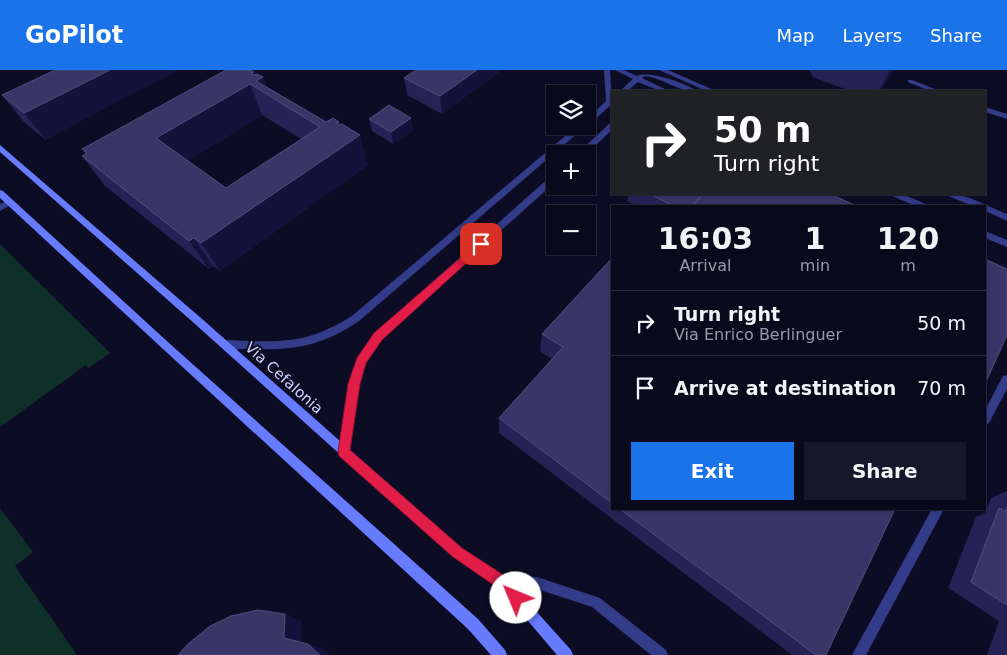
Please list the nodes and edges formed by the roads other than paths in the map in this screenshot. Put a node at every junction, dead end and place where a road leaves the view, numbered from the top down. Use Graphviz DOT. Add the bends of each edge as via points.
graph roads {
  1 [pos="607,70"];
  2 [pos="618,70"];
  3 [pos="663,73"];
  4 [pos="637,78"];
  5 [pos="910,82"];
  6 [pos="652,89"];
  7 [pos="624,90"];
  8 [pos="691,90"];
  9 [pos="709,90"];
  10 [pos="933,90"];
  11 [pos="611,101"];
  12 [pos="986,109"];
  13 [pos="596,114"];
  14 [pos="1007,117"];
  15 [pos="611,127"];
  16 [pos="571,135"];
  17 [pos="591,145"];
  18 [pos="0,148"];
  19 [pos="546,185"];
  20 [pos="0,193"];
  21 [pos="897,195"];
  22 [pos="953,195"];
  23 [pos="5,205"];
  24 [pos="921,205"];
  25 [pos="978,205"];
  26 [pos="986,208"];
  27 [pos="1007,218"];
  28 [pos="986,234"];
  29 [pos="1007,244"];
  30 [pos="224,344"];
  31 [pos="1007,379"];
  32 [pos="986,418"];
  33 [pos="344,452"];
  34 [pos="937,510"];
  35 [pos="503,583"];
  36 [pos="861,653"];
  37 [pos="500,655"];
  38 [pos="566,655"];
  39 [pos="661,655"];
  1 -- 11 [label="street"];
  2 -- 4 [label="street"];
  3 -- 4 [label="street" via="643,74"];
  3 -- 6 [label="street"];
  3 -- 8 [label="street"];
  3 -- 9 [label="street"];
  4 -- 6 [label="street"];
  4 -- 7 [label="street"];
  5 -- 10 [label="street"];
  11 -- 13 [label="street"];
  12 -- 14 [label="street"];
  15 -- 17 [label="street"];
  16 -- 30 [label="street" via="356,318 327,335 302,342 271,346"];
  18 -- 30 [label="street, Via Cefalonia"];
  19 -- 33 [label="street" via="378,336 361,361 354,384"];
  20 -- 23 [label="street"];
  21 -- 24 [label="street"];
  22 -- 25 [label="street"];
  23 -- 37 [label="street" via="473,624"];
  26 -- 27 [label="street"];
  28 -- 29 [label="street"];
  30 -- 33 [label="street, Via Cefalonia"];
  31 -- 32 [label="street"];
  33 -- 35 [label="street, Via Cefalonia" via="458,552"];
  34 -- 36 [label="street"];
  35 -- 38 [label="street, Via Cefalonia"];
  35 -- 39 [label="street" via="537,583 596,602"];
}
